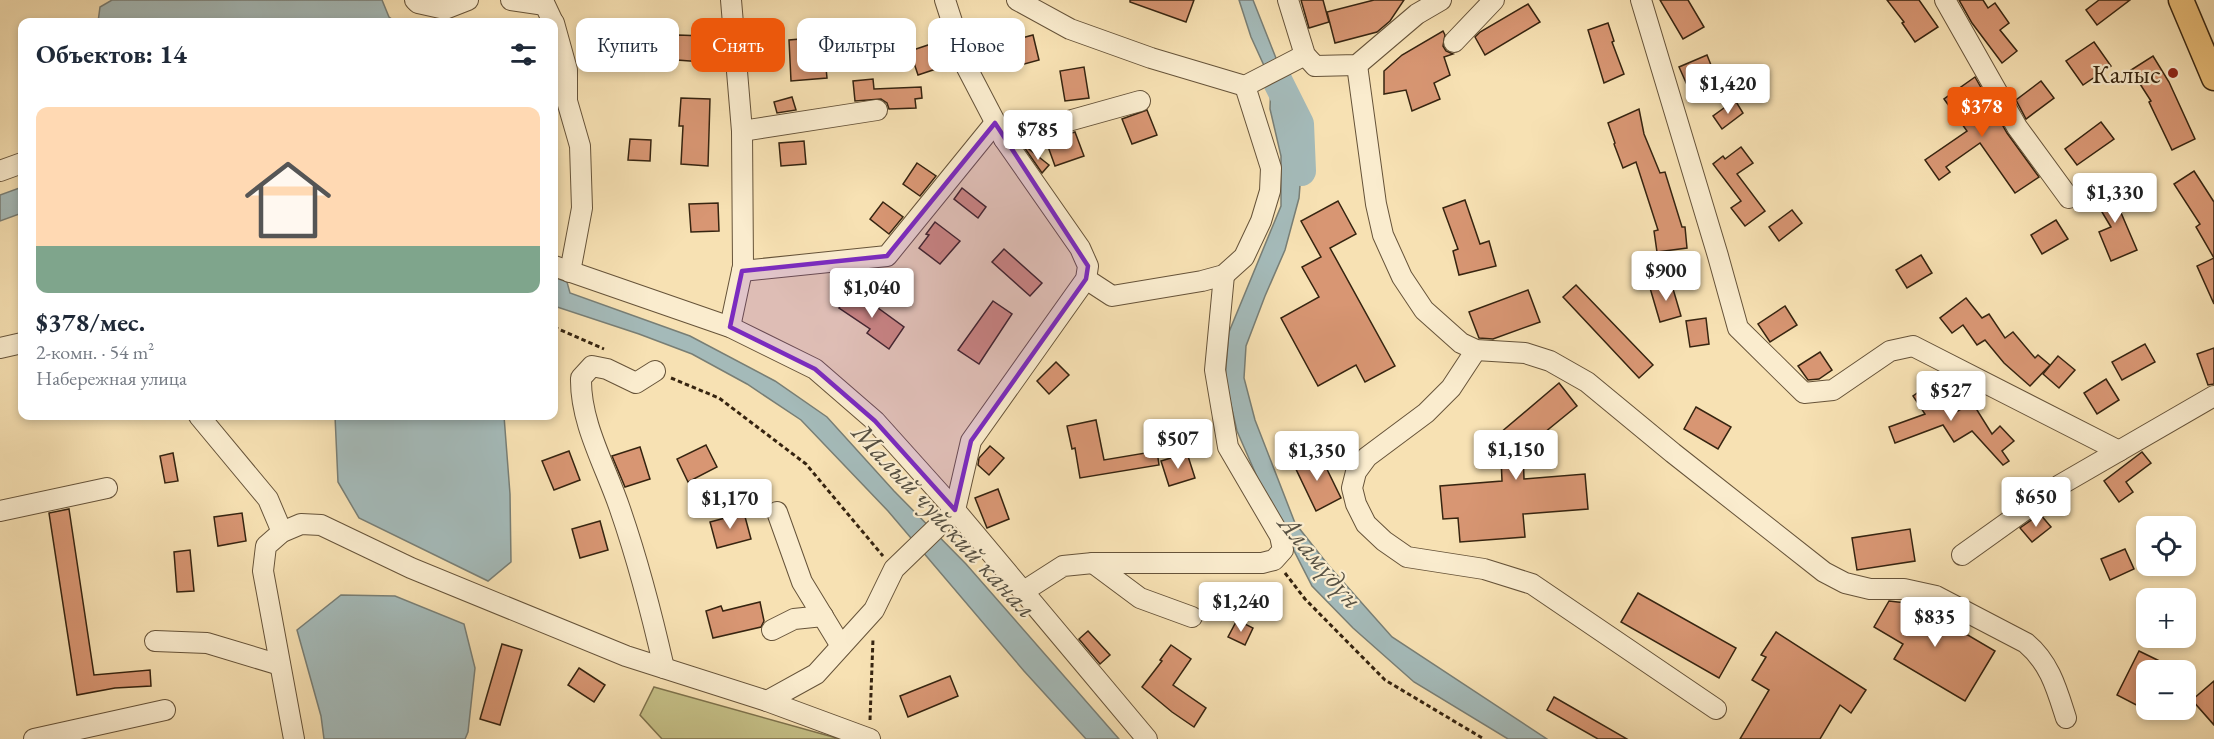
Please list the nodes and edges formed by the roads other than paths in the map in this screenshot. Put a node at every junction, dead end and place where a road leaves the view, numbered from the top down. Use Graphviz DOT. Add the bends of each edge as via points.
graph roads {
  1 [pos="416,0"];
  2 [pos="468,0"];
  3 [pos="511,0"];
  4 [pos="731,0"];
  5 [pos="945,0"];
  6 [pos="1017,0"];
  7 [pos="1288,0"];
  8 [pos="1441,0"];
  9 [pos="1494,0"];
  10 [pos="1641,0"];
  11 [pos="1945,0"];
  12 [pos="2181,0"];
  13 [pos="552,18"];
  14 [pos="558,37"];
  15 [pos="1454,42"];
  16 [pos="1305,55"];
  17 [pos="1357,65"];
  18 [pos="2214,78"];
  19 [pos="1248,84"];
  20 [pos="1140,101"];
  21 [pos="877,110"];
  22 [pos="742,131"];
  23 [pos="1000,131"];
  24 [pos="18,165"];
  25 [pos="0,171"];
  26 [pos="2069,198"];
  27 [pos="562,269"];
  28 [pos="742,271"];
  29 [pos="1224,275"];
  30 [pos="1086,279"];
  31 [pos="730,327"];
  32 [pos="18,344"];
  33 [pos="0,348"];
  34 [pos="1476,350"];
  35 [pos="655,371"];
  36 [pos="2214,396"];
  37 [pos="202,420"];
  38 [pos="2119,451"];
  39 [pos="106,489"];
  40 [pos="0,511"];
  41 [pos="777,512"];
  42 [pos="948,516"];
  43 [pos="282,532"];
  44 [pos="1962,555"];
  45 [pos="1093,562"];
  46 [pos="1024,591"];
  47 [pos="823,616"];
  48 [pos="1192,617"];
  49 [pos="772,630"];
  50 [pos="155,641"];
  51 [pos="841,646"];
  52 [pos="280,665"];
  53 [pos="664,668"];
  54 [pos="767,701"];
  55 [pos="1716,709"];
  56 [pos="165,710"];
  57 [pos="2066,718"];
  58 [pos="34,739"];
  59 [pos="294,739"];
  60 [pos="870,739"];
  61 [pos="1147,739"];
  1 -- 2 [label="street" via="445,9"];
  3 -- 13 [label="street" via="545,5"];
  4 -- 22 [label="street"];
  5 -- 23 [label="street" via="967,68"];
  6 -- 19 [label="street" via="1070,28 1151,58"];
  7 -- 16 [label="street"];
  8 -- 17 [label="street" via="1417,14"];
  9 -- 15 [label="street"];
  10 -- 38 [label="street" via="1738,328 1804,393 1833,390 1890,351 1913,346"];
  11 -- 26 [label="street" via="2017,127"];
  12 -- 18 [label="main road"];
  14 -- 27 [label="street" via="567,70 567,101 580,146 582,208"];
  16 -- 17 [label="street" via="1315,66"];
  16 -- 19 [label="street"];
  17 -- 34 [label="street" via="1383,235 1402,278 1424,310 1461,344"];
  19 -- 29 [label="street" via="1271,168 1270,191 1244,256"];
  20 -- 23 [label="street"];
  21 -- 22 [label="street"];
  22 -- 28 [label="street"];
  23 -- 28 [label="street" via="887,256"];
  23 -- 30 [label="street" via="1080,248 1088,266"];
  24 -- 25 [label="street"];
  27 -- 31 [label="street"];
  28 -- 31 [label="street"];
  29 -- 30 [label="street" via="1112,296"];
  29 -- 45 [label="street" via="1215,370 1228,447 1280,536 1283,550 1274,560 1263,563"];
  30 -- 42 [label="street" via="970,441"];
  31 -- 42 [label="street" via="816,369 876,421"];
  32 -- 33 [label="street"];
  34 -- 55 [label="street" via="1451,388 1367,457 1356,472 1352,488 1366,524 1407,557 1484,569 1532,584"];
  34 -- 57 [label="street" via="1550,360 1587,382 1824,572 1845,583 1870,589 1904,589 1936,596 2026,644 2038,653 2052,676"];
  35 -- 53 [label="street" via="636,382 592,366 581,378 581,394 642,578"];
  36 -- 38 [label="street"];
  37 -- 43 [label="street" via="268,498"];
  38 -- 44 [label="street" via="2060,485"];
  39 -- 40 [label="street"];
  41 -- 47 [label="street" via="802,582"];
  42 -- 46 [label="street"];
  42 -- 51 [label="street" via="899,564 874,610"];
  43 -- 52 [label="street" via="266,546 263,571"];
  43 -- 53 [label="street" via="301,524 321,525 411,568"];
  45 -- 46 [label="street" via="1063,566"];
  45 -- 48 [label="street" via="1140,598"];
  46 -- 61 [label="street"];
  47 -- 49 [label="street" via="794,619"];
  47 -- 51 [label="street"];
  50 -- 52 [label="street" via="207,643"];
  51 -- 54 [label="street" via="816,674"];
  52 -- 59 [label="street"];
  53 -- 54 [label="street"];
  54 -- 60 [label="street"];
  56 -- 58 [label="street"];
}
